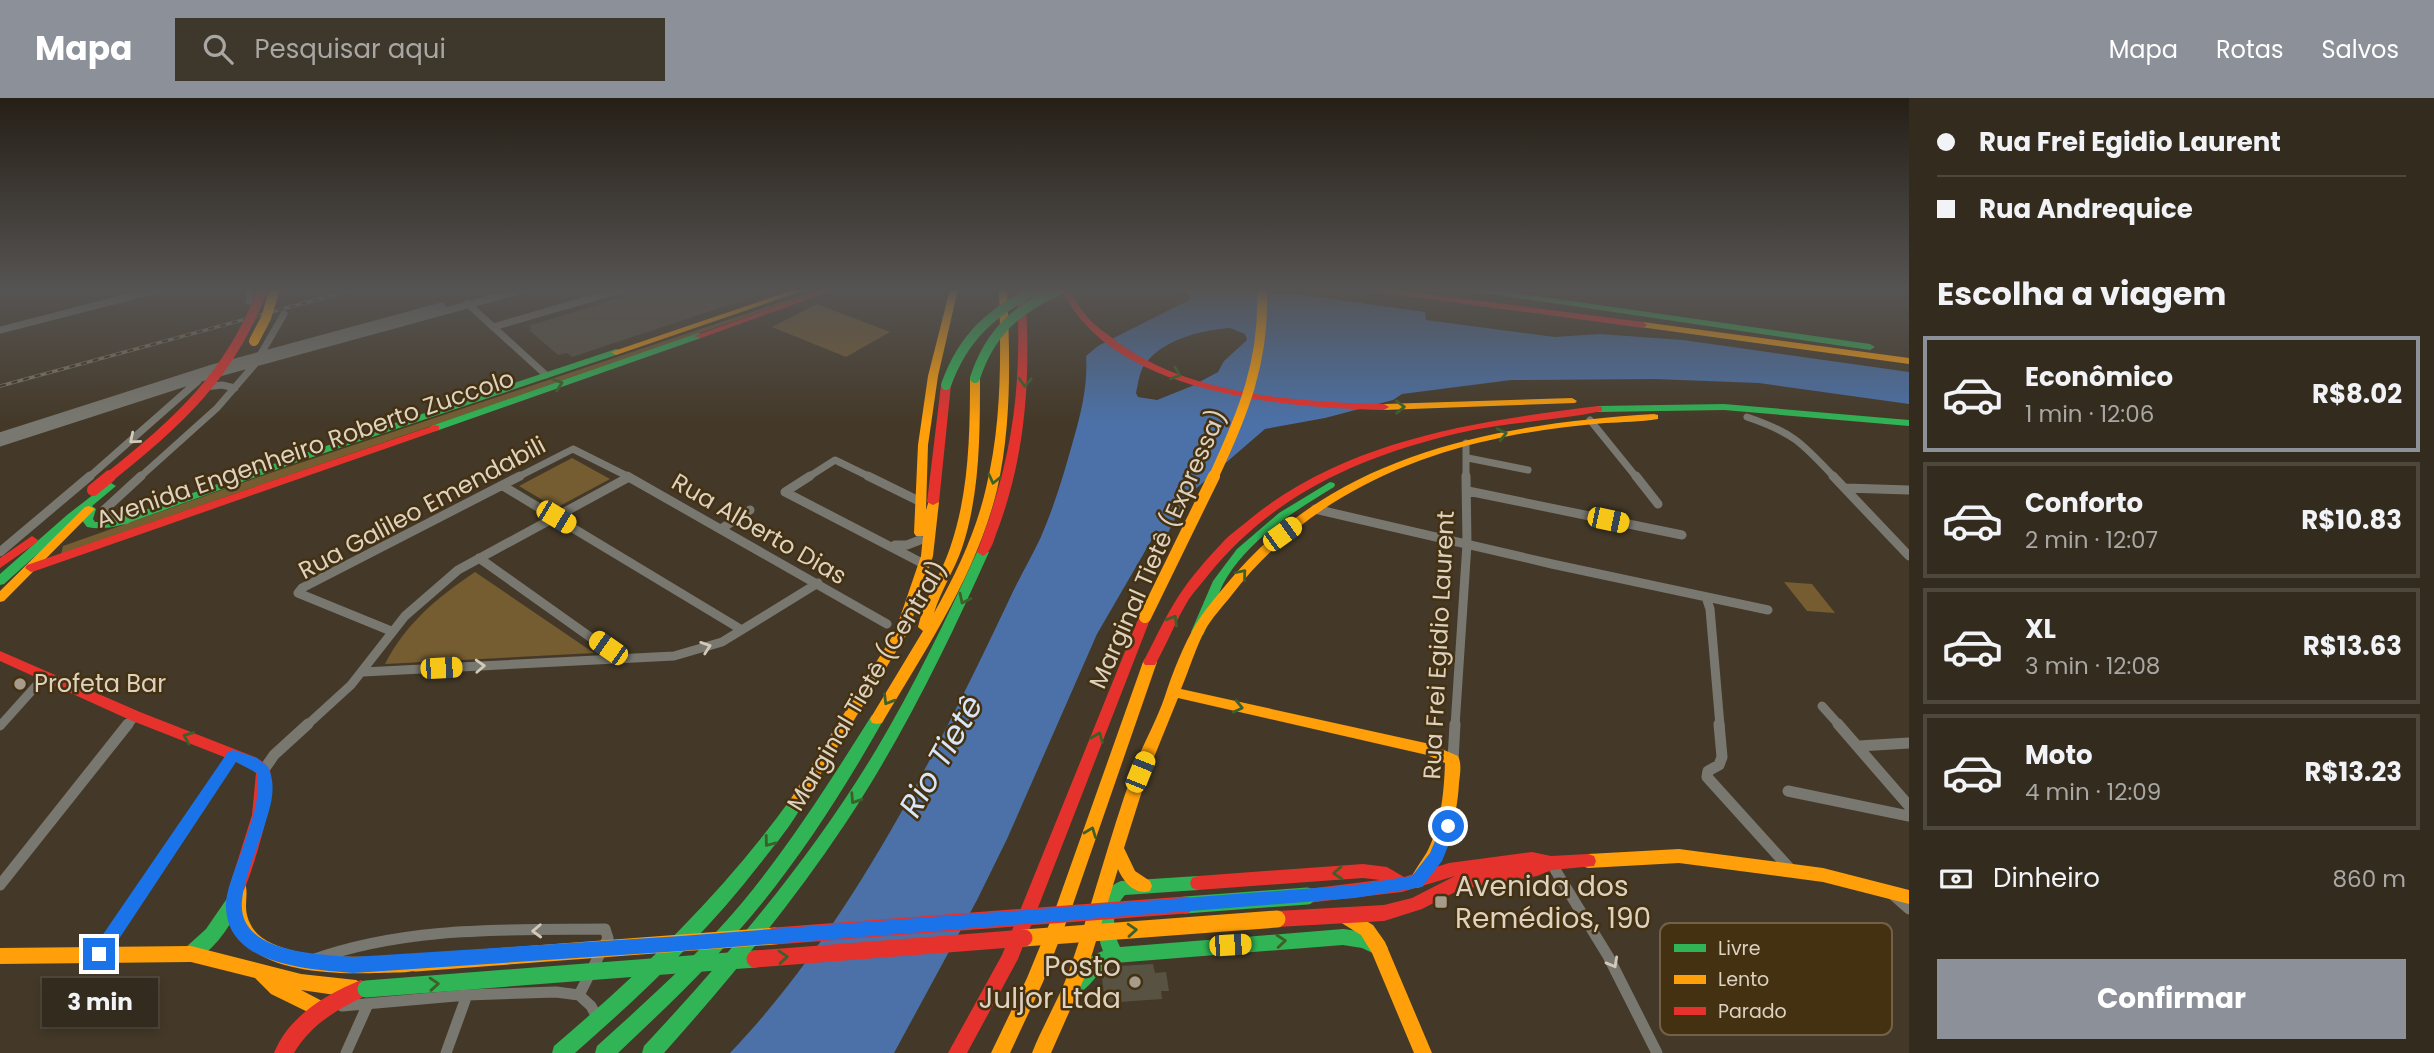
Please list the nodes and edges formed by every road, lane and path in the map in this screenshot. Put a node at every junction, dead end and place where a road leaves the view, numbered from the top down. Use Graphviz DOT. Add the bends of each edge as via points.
graph roads {
  1 [pos="246,334"];
  2 [pos="258,334"];
  3 [pos="273,334"];
  4 [pos="344,334"];
  5 [pos="359,334"];
  6 [pos="500,334"];
  7 [pos="671,334"];
  8 [pos="704,334"];
  9 [pos="944,334"];
  10 [pos="970,334"];
  11 [pos="993,334"];
  12 [pos="995,334"];
  13 [pos="1002,334"];
  14 [pos="1024,334"];
  15 [pos="1098,334"];
  16 [pos="1265,334"];
  17 [pos="1704,334"];
  18 [pos="1759,334"];
  19 [pos="1794,334"];
  20 [pos="637,345"];
  21 [pos="651,352"];
  22 [pos="1895,352"];
  23 [pos="1909,354"];
  24 [pos="261,355"];
  25 [pos="1002,355"];
  26 [pos="1909,361"];
  27 [pos="255,364"];
  28 [pos="209,369"];
  29 [pos="546,375"];
  30 [pos="201,378"];
  31 [pos="234,388"];
  32 [pos="186,394"];
  33 [pos="486,402"];
  34 [pos="1747,418"];
  35 [pos="1590,420"];
  36 [pos="1909,422"];
  37 [pos="1909,433"];
  38 [pos="0,436"];
  39 [pos="1417,442"];
  40 [pos="0,443"];
  41 [pos="1466,443"];
  42 [pos="1468,458"];
  43 [pos="295,460"];
  44 [pos="611,468"];
  45 [pos="1528,470"];
  46 [pos="303,472"];
  47 [pos="629,477"];
  48 [pos="922,480"];
  49 [pos="503,486"];
  50 [pos="1845,488"];
  51 [pos="103,489"];
  52 [pos="897,489"];
  53 [pos="1909,490"];
  54 [pos="1468,491"];
  55 [pos="921,502"];
  56 [pos="1658,504"];
  57 [pos="89,509"];
  58 [pos="1315,509"];
  59 [pos="750,510"];
  60 [pos="556,517"];
  61 [pos="127,520"];
  62 [pos="721,529"];
  63 [pos="1682,536"];
  64 [pos="920,540"];
  65 [pos="889,544"];
  66 [pos="1467,544"];
  67 [pos="0,552"];
  68 [pos="1909,556"];
  69 [pos="479,558"];
  70 [pos="0,564"];
  71 [pos="921,566"];
  72 [pos="31,568"];
  73 [pos="0,581"];
  74 [pos="818,583"];
  75 [pos="1706,597"];
  76 [pos="0,598"];
  77 [pos="1768,610"];
  78 [pos="887,624"];
  79 [pos="1200,628"];
  80 [pos="742,630"];
  81 [pos="391,632"];
  82 [pos="923,642"];
  83 [pos="0,656"];
  84 [pos="621,659"];
  85 [pos="363,672"];
  86 [pos="44,677"];
  87 [pos="1172,692"];
  88 [pos="1822,706"];
  89 [pos="135,716"];
  90 [pos="0,726"];
  91 [pos="1909,743"];
  92 [pos="1859,746"];
  93 [pos="233,755"];
  94 [pos="274,755"];
  95 [pos="1453,760"];
  96 [pos="252,762"];
  97 [pos="264,771"];
  98 [pos="1788,791"];
  99 [pos="1909,806"];
  100 [pos="1909,816"];
  101 [pos="1116,848"];
  102 [pos="1551,863"];
  103 [pos="1792,871"];
  104 [pos="1416,882"];
  105 [pos="0,885"];
  106 [pos="1402,885"];
  107 [pos="1144,886"];
  108 [pos="1889,891"];
  109 [pos="1909,897"];
  110 [pos="234,902"];
  111 [pos="1909,909"];
  112 [pos="1346,916"];
  113 [pos="1379,948"];
  114 [pos="99,954"];
  115 [pos="191,954"];
  116 [pos="1115,955"];
  117 [pos="0,956"];
  118 [pos="307,962"];
  119 [pos="261,972"];
  120 [pos="364,989"];
  121 [pos="1070,993"];
  122 [pos="467,995"];
  123 [pos="579,995"];
  124 [pos="369,1004"];
  125 [pos="318,1008"];
  126 [pos="598,1021"];
  127 [pos="283,1053"];
  128 [pos="346,1053"];
  129 [pos="446,1053"];
  130 [pos="561,1053"];
  131 [pos="604,1053"];
  132 [pos="651,1053"];
  133 [pos="957,1053"];
  134 [pos="1000,1053"];
  135 [pos="1041,1053"];
  136 [pos="1423,1053"];
  137 [pos="1657,1053"];
  1 -- 51 [label="main road, bridge" via="207,387"];
  2 -- 51 [label="main road, bridge" via="228,379 181,427"];
  3 -- 24 [label="street"];
  4 -- 24 [label="street"];
  5 -- 27 [label="street"];
  6 -- 29 [label="street"];
  7 -- 20 [label="main road, Avenida Engenheiro Roberto Zuccolo"];
  8 -- 21 [label="main road, Avenida Engenheiro Roberto Zuccolo"];
  9 -- 48 [label="main road" via="930,396"];
  10 -- 71 [label="main road, bridge" via="954,356 946,385 928,550"];
  11 -- 82 [label="main road, bridge" via="984,345 975,378 974,444 966,506 955,551 925,621"];
  12 -- 25 [label="main road" via="995,349"];
  13 -- 25 [label="main road, Marginal Tietê (Central)"];
  14 -- 132 [label="main road, one-way" via="1026,368 1020,427 1000,507 974,578 878,763 828,841 728,970"];
  15 -- 36 [label="main road, one-way" via="1148,364 1227,390 1296,402 1383,407 1709,399 1858,412"];
  133 -- 16 [label="main road, Marginal Tietê (Expressa), one-way, bridge" via="994,990 1035,899 1145,617 1245,410"];
  17 -- 26 [label="main road"];
  18 -- 22 [label="main road"];
  19 -- 22 [label="main road"];
  20 -- 21 [label="main road" via="651,347"];
  20 -- 29 [label="main road, Avenida Engenheiro Roberto Zuccolo"];
  33 -- 21 [label="main road, Avenida Engenheiro Roberto Zuccolo, one-way"];
  22 -- 23 [label="main road"];
  24 -- 27 [label="street"];
  24 -- 28 [label="street"];
  25 -- 82 [label="main road, Marginal Tietê (Central), one-way" via="1000,433 990,493 957,582"];
  27 -- 30 [label="street"];
  27 -- 31 [label="street"];
  28 -- 30 [label="street"];
  28 -- 38 [label="street"];
  29 -- 33 [label="main road, Avenida Engenheiro Roberto Zuccolo"];
  30 -- 32 [label="street"];
  30 -- 40 [label="street"];
  31 -- 32 [label="street" via="215,386"];
  31 -- 61 [label="street" via="104,510 110,519"];
  32 -- 67 [label="street, one-way"];
  33 -- 43 [label="main road, Avenida Engenheiro Roberto Zuccolo"];
  33 -- 46 [label="main road, Avenida Engenheiro Roberto Zuccolo"];
  34 -- 35 [label="main road"];
  34 -- 37 [label="main road"];
  34 -- 50 [label="street" via="1798,439"];
  41 -- 35 [label="main road, one-way"];
  35 -- 56 [label="street"];
  36 -- 39 [label="main road" via="1730,406 1602,407 1473,426"];
  39 -- 79 [label="main road" via="1312,495 1262,532 1223,573 1206,604"];
  134 -- 39 [label="main road, one-way" via="1042,963 1160,642 1199,576 1237,533 1273,503 1369,457"];
  41 -- 42 [label="street, Rua Frei Egidio Laurent"];
  41 -- 58 [label="main road" via="1385,471"];
  42 -- 45 [label="street"];
  42 -- 54 [label="street, Rua Frei Egidio Laurent"];
  43 -- 46 [label="main road" via="312,462"];
  43 -- 61 [label="main road, Avenida Engenheiro Roberto Zuccolo"];
  44 -- 47 [label="street, Rua Alberto Dias"];
  44 -- 49 [label="street, Rua Galileo Emendabili" via="573,449"];
  46 -- 72 [label="main road, Avenida Engenheiro Roberto Zuccolo"];
  47 -- 60 [label="street"];
  47 -- 62 [label="street, Rua Alberto Dias"];
  48 -- 52 [label="street"];
  48 -- 55 [label="main road"];
  49 -- 60 [label="street"];
  49 -- 81 [label="street, Rua Galileo Emendabili" via="298,593"];
  50 -- 53 [label="street"];
  50 -- 68 [label="street"];
  51 -- 57 [label="main road"];
  51 -- 70 [label="main road"];
  51 -- 73 [label="main road"];
  52 -- 55 [label="street"];
  52 -- 65 [label="street" via="833,460 785,492"];
  54 -- 63 [label="street"];
  54 -- 66 [label="street, Rua Frei Egidio Laurent"];
  55 -- 64 [label="main road"];
  57 -- 61 [label="main road, Avenida Engenheiro Roberto Zuccolo" via="91,525"];
  57 -- 72 [label="main road"];
  58 -- 66 [label="street"];
  79 -- 58 [label="main road, one-way" via="1256,558"];
  59 -- 62 [label="street"];
  60 -- 69 [label="street"];
  60 -- 80 [label="street"];
  62 -- 74 [label="street, Rua Alberto Dias"];
  64 -- 65 [label="street"];
  64 -- 71 [label="main road"];
  65 -- 71 [label="street"];
  66 -- 75 [label="street"];
  66 -- 95 [label="street, Rua Frei Egidio Laurent"];
  69 -- 81 [label="street" via="442,582"];
  69 -- 84 [label="street"];
  71 -- 126 [label="main road, one-way" via="901,632 770,842 703,921"];
  72 -- 76 [label="main road"];
  74 -- 78 [label="street, Rua Alberto Dias"];
  74 -- 80 [label="street"];
  75 -- 77 [label="street"];
  75 -- 103 [label="street" via="1722,757 1707,777"];
  79 -- 87 [label="main road"];
  84 -- 80 [label="street, one-way" via="691,652"];
  81 -- 85 [label="street"];
  82 -- 131 [label="main road, Marginal Tietê (Central), one-way" via="850,763 764,887 673,988"];
  83 -- 86 [label="main road"];
  85 -- 84 [label="street, one-way"];
  85 -- 94 [label="street"];
  86 -- 89 [label="main road"];
  86 -- 90 [label="street"];
  87 -- 95 [label="main road, one-way" via="1430,750"];
  87 -- 101 [label="main road"];
  88 -- 92 [label="street"];
  93 -- 89 [label="main road, one-way"];
  89 -- 105 [label="street"];
  91 -- 92 [label="street"];
  92 -- 99 [label="street"];
  93 -- 96 [label="main road"];
  93 -- 114 [label="street"];
  94 -- 96 [label="street"];
  94 -- 97 [label="street"];
  95 -- 104 [label="main road, Rua Frei Egidio Laurent" via="1448,826 1437,857"];
  96 -- 97 [label="main road"];
  97 -- 110 [label="main road" via="262,818"];
  98 -- 100 [label="street"];
  101 -- 107 [label="main road" via="1129,878"];
  101 -- 121 [label="main road"];
  102 -- 103 [label="main road" via="1679,856"];
  102 -- 104 [label="main road" via="1532,859 1449,870"];
  102 -- 112 [label="main road" via="1456,883 1401,909"];
  102 -- 137 [label="street, one-way" via="1609,955"];
  103 -- 108 [label="main road"];
  104 -- 106 [label="main road"];
  106 -- 107 [label="main road, one-way" via="1387,874 1363,872"];
  106 -- 118 [label="main road, bridge" via="415,963"];
  107 -- 116 [label="main road" via="1121,888 1111,898 1106,937"];
  108 -- 109 [label="main road"];
  108 -- 111 [label="street"];
  110 -- 115 [label="main road" via="212,935"];
  110 -- 118 [label="main road" via="244,936 270,951"];
  112 -- 113 [label="main road" via="1367,930"];
  120 -- 112 [label="main road, one-way, bridge"];
  116 -- 113 [label="main road, one-way" via="1343,937 1365,940"];
  113 -- 136 [label="main road"];
  114 -- 115 [label="main road"];
  114 -- 117 [label="main road"];
  115 -- 119 [label="main road"];
  116 -- 121 [label="main road" via="1098,961"];
  123 -- 118 [label="street, one-way" via="608,930 399,937 339,949"];
  119 -- 120 [label="main road" via="300,982"];
  119 -- 125 [label="main road" via="277,988"];
  120 -- 125 [label="main road"];
  121 -- 135 [label="main road"];
  122 -- 123 [label="street"];
  122 -- 124 [label="street"];
  122 -- 129 [label="street"];
  123 -- 126 [label="street"];
  124 -- 125 [label="street"];
  124 -- 128 [label="street"];
  125 -- 127 [label="main road"];
  126 -- 130 [label="main road"];
}
